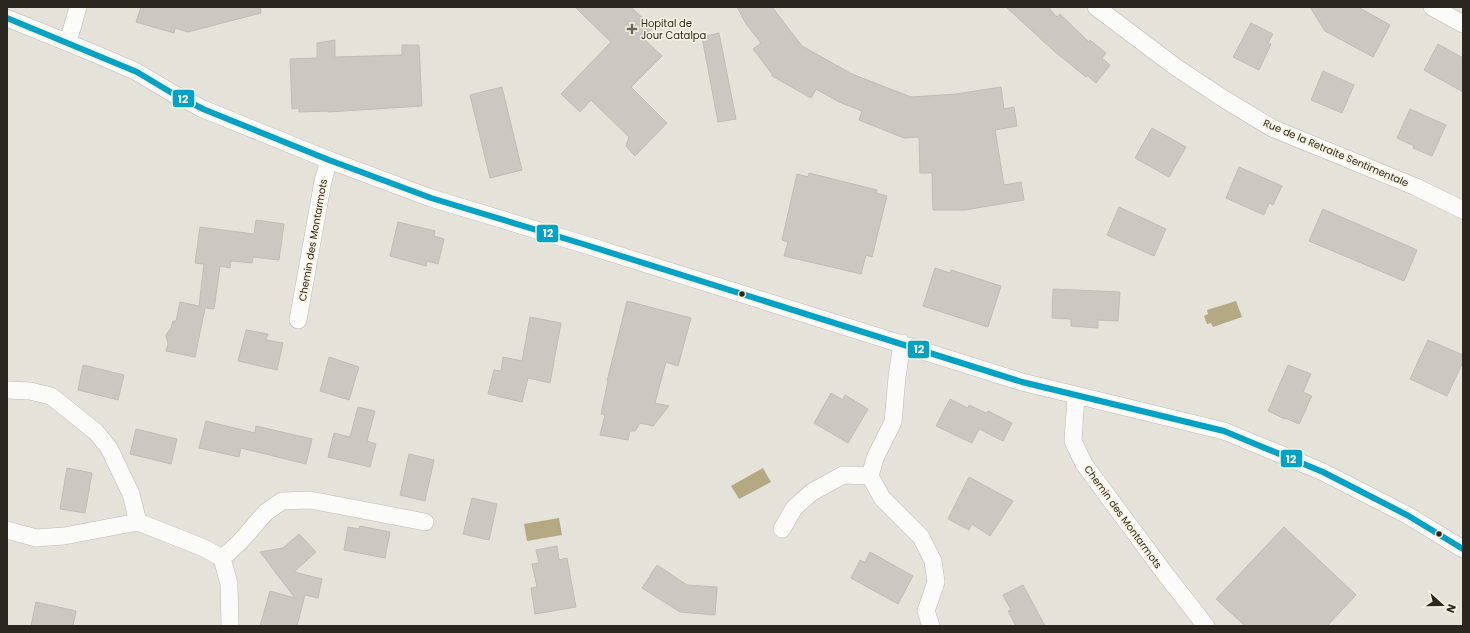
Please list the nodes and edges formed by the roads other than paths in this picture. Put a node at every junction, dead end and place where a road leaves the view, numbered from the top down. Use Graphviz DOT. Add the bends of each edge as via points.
graph roads {
  1 [pos="78,7"];
  2 [pos="1096,7"];
  3 [pos="1432,7"];
  4 [pos="7,18"];
  5 [pos="1463,24"];
  6 [pos="68,42"];
  7 [pos="329,160"];
  8 [pos="1463,210"];
  9 [pos="298,320"];
  10 [pos="902,343"];
  11 [pos="7,390"];
  12 [pos="1076,396"];
  13 [pos="870,476"];
  14 [pos="138,522"];
  15 [pos="425,522"];
  16 [pos="782,529"];
  17 [pos="7,530"];
  18 [pos="1463,548"];
  19 [pos="222,558"];
  20 [pos="230,626"];
  21 [pos="931,626"];
  22 [pos="1206,626"];
  1 -- 6 [label="street"];
  2 -- 8 [label="street, Rue de la Retraite Sentimentale" via="1177,68 1272,128"];
  3 -- 5 [label="street"];
  4 -- 6 [label="street"];
  6 -- 7 [label="street" via="137,72 203,109"];
  7 -- 9 [label="street, Chemin des Montarmots"];
  7 -- 10 [label="street" via="431,198"];
  10 -- 12 [label="street" via="1022,382"];
  10 -- 13 [label="street" via="893,422 875,458"];
  11 -- 14 [label="street" via="30,391 51,396 96,432 109,448 131,494"];
  12 -- 18 [label="street" via="1224,431 1323,472 1407,515"];
  12 -- 22 [label="street, Chemin des Montarmots" via="1073,441 1084,464"];
  13 -- 16 [label="street" via="843,475 812,492 794,508"];
  13 -- 21 [label="street" via="882,498 921,537 933,561 936,582 926,611"];
  14 -- 17 [label="street" via="64,536 36,538"];
  14 -- 19 [label="street" via="204,548"];
  15 -- 19 [label="street" via="310,500 282,501 266,512"];
  19 -- 20 [label="street" via="229,584"];
}
